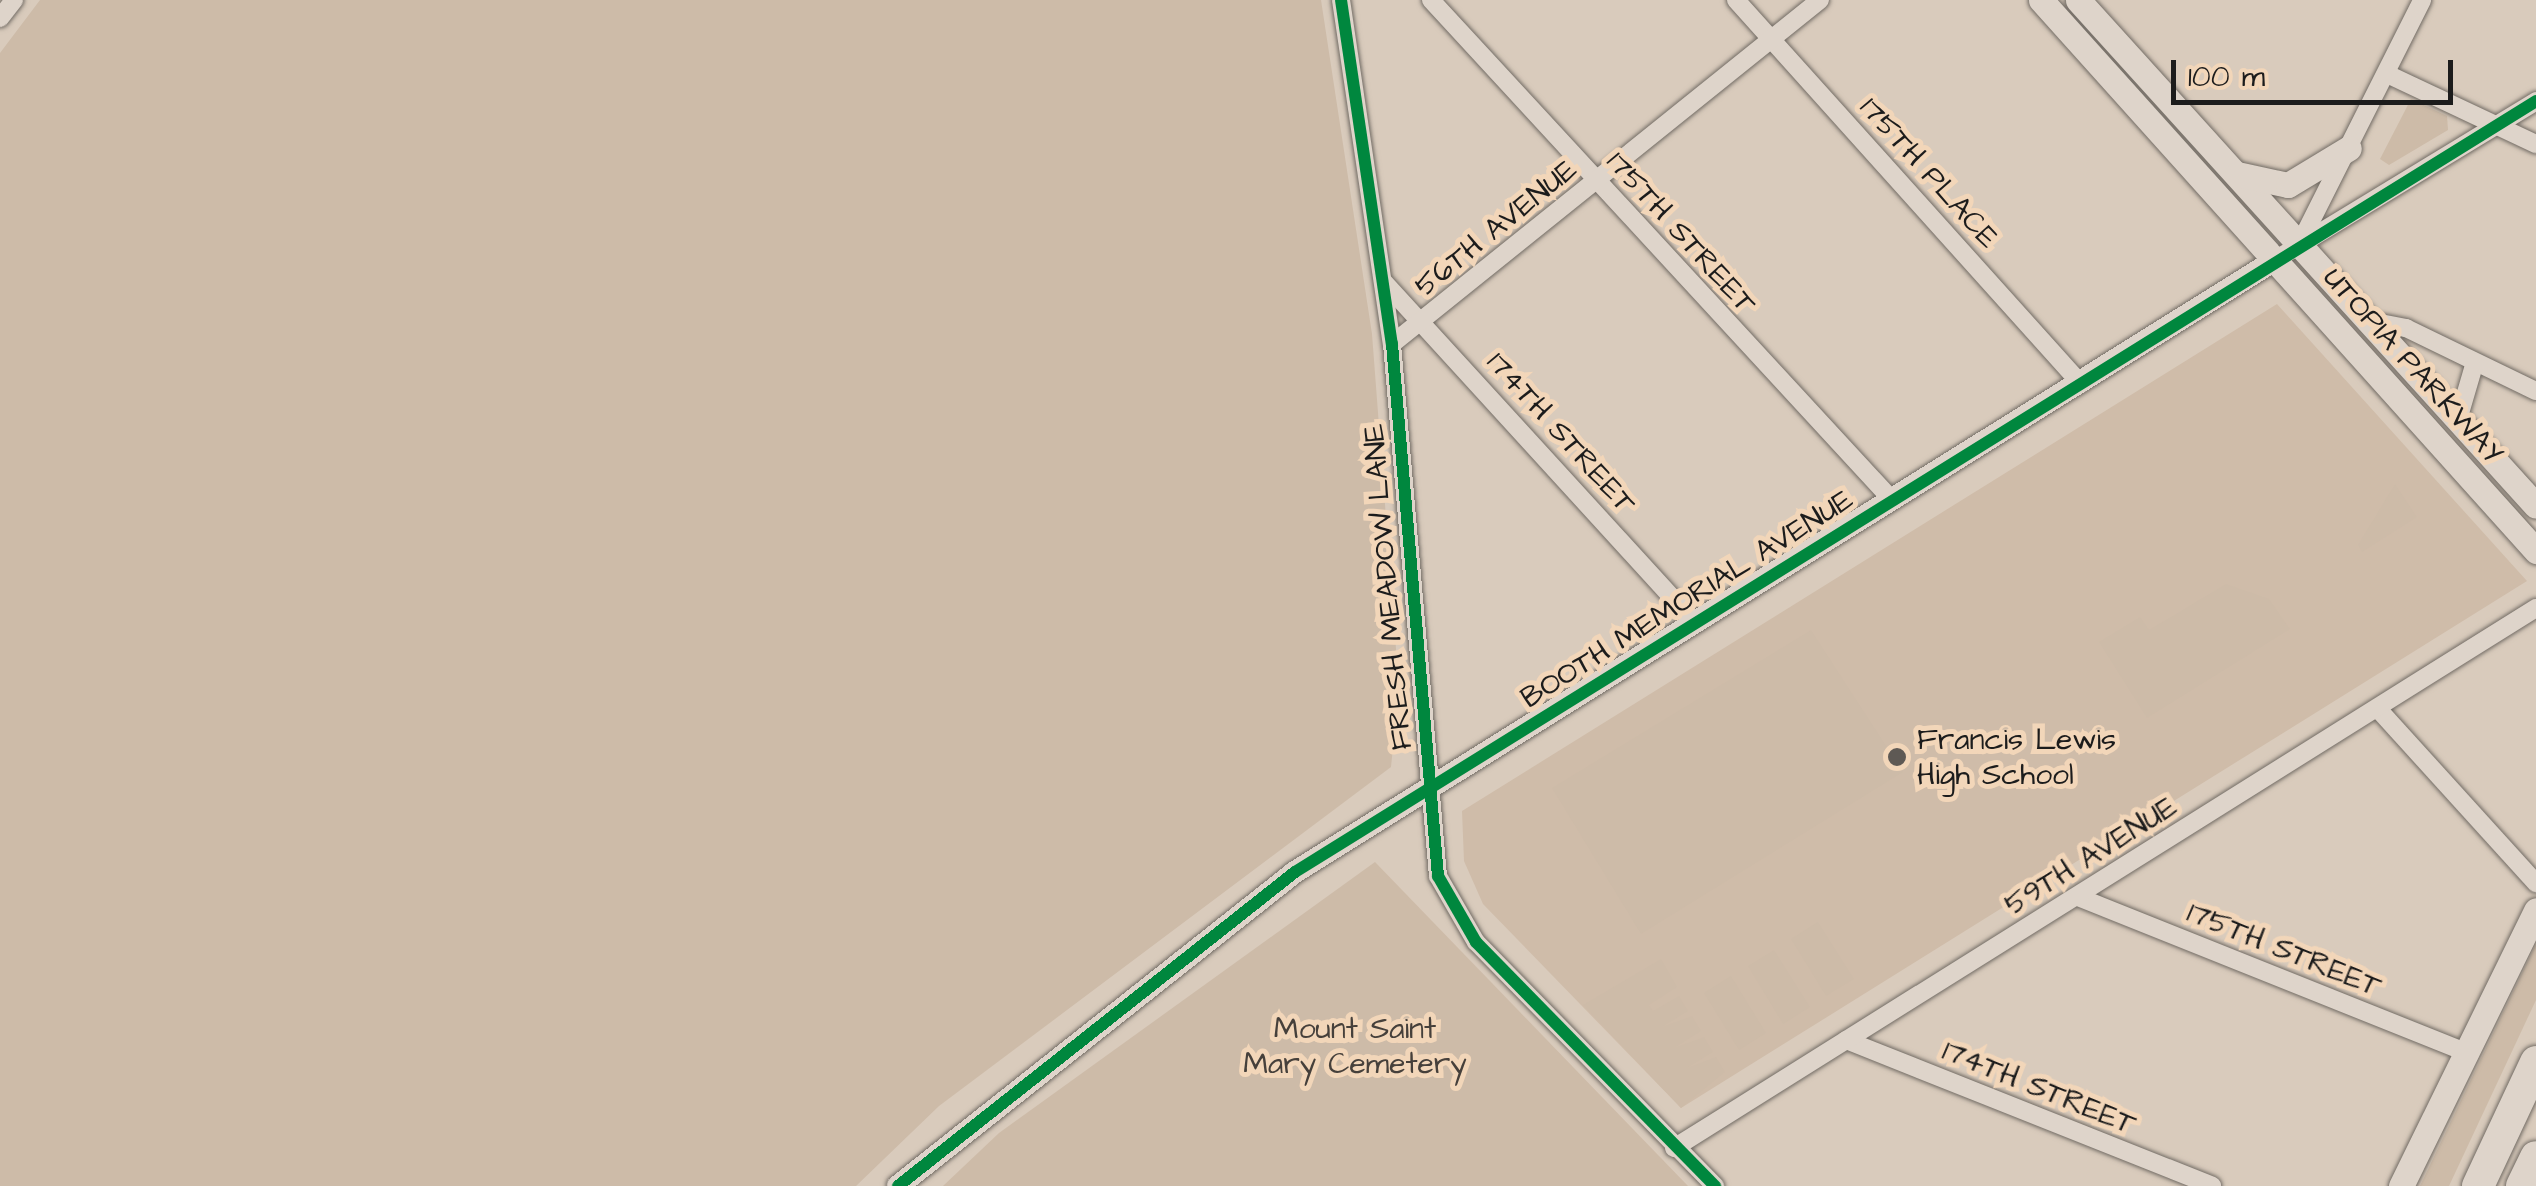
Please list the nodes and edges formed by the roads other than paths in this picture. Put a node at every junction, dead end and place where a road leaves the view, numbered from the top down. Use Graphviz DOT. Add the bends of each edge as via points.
graph roads {
  1 [pos="14,0"];
  2 [pos="1341,0"];
  3 [pos="1432,0"];
  4 [pos="1736,0"];
  5 [pos="1820,0"];
  6 [pos="2042,0"];
  7 [pos="2078,0"];
  8 [pos="2422,0"];
  9 [pos="0,18"];
  10 [pos="1771,39"];
  11 [pos="2387,74"];
  12 [pos="2536,101"];
  13 [pos="2496,125"];
  14 [pos="2536,144"];
  15 [pos="2348,148"];
  16 [pos="2234,173"];
  17 [pos="1597,180"];
  18 [pos="2299,245"];
  19 [pos="2275,260"];
  20 [pos="1383,280"];
  21 [pos="2370,322"];
  22 [pos="1424,323"];
  23 [pos="1392,344"];
  24 [pos="2475,362"];
  25 [pos="2081,384"];
  26 [pos="2536,391"];
  27 [pos="2458,420"];
  28 [pos="1892,500"];
  29 [pos="2536,506"];
  30 [pos="2536,552"];
  31 [pos="2536,608"];
  32 [pos="1696,624"];
  33 [pos="2379,710"];
  34 [pos="1428,791"];
  35 [pos="2536,883"];
  36 [pos="2078,897"];
  37 [pos="2536,910"];
  38 [pos="1846,1040"];
  39 [pos="2470,1054"];
  40 [pos="2536,1062"];
  41 [pos="1674,1148"];
  42 [pos="2536,1157"];
  43 [pos="898,1186"];
  44 [pos="1715,1186"];
  45 [pos="2212,1186"];
  46 [pos="2401,1186"];
  47 [pos="2478,1186"];
  48 [pos="2522,1186"];
  1 -- 9 [label="street"];
  2 -- 20 [label="street, FRESH MEADOW LANE"];
  3 -- 17 [label="street, 175TH STREET"];
  4 -- 10 [label="street, 175TH PLACE"];
  5 -- 10 [label="street, 56TH AVENUE"];
  6 -- 19 [label="main road, UTOPIA PARKWAY"];
  7 -- 16 [label="main road, UTOPIA PARKWAY"];
  8 -- 11 [label="street"];
  10 -- 17 [label="street, 56TH AVENUE"];
  10 -- 25 [label="street, 175TH PLACE"];
  11 -- 13 [label="street"];
  11 -- 15 [label="street"];
  12 -- 13 [label="street, BOOTH MEMORIAL AVENUE"];
  13 -- 14 [label="street"];
  13 -- 18 [label="street, BOOTH MEMORIAL AVENUE"];
  15 -- 16 [label="main road" via="2288,186"];
  15 -- 18 [label="street"];
  16 -- 18 [label="main road, UTOPIA PARKWAY"];
  17 -- 22 [label="street, 56TH AVENUE"];
  17 -- 28 [label="street, 175TH STREET"];
  18 -- 19 [label="street, BOOTH MEMORIAL AVENUE"];
  18 -- 21 [label="main road, UTOPIA PARKWAY"];
  19 -- 25 [label="street, BOOTH MEMORIAL AVENUE"];
  19 -- 30 [label="main road, UTOPIA PARKWAY"];
  20 -- 22 [label="street, 174TH STREET"];
  20 -- 23 [label="street, FRESH MEADOW LANE"];
  21 -- 24 [label="street"];
  21 -- 27 [label="main road, UTOPIA PARKWAY"];
  22 -- 23 [label="street, 56TH AVENUE"];
  22 -- 32 [label="street, 174TH STREET"];
  23 -- 34 [label="street, FRESH MEADOW LANE"];
  24 -- 26 [label="street"];
  24 -- 27 [label="street"];
  25 -- 28 [label="street, BOOTH MEMORIAL AVENUE"];
  27 -- 29 [label="main road, UTOPIA PARKWAY"];
  28 -- 32 [label="street, BOOTH MEMORIAL AVENUE"];
  31 -- 33 [label="street, 59TH AVENUE"];
  32 -- 34 [label="street, BOOTH MEMORIAL AVENUE"];
  33 -- 35 [label="street"];
  33 -- 36 [label="street, 59TH AVENUE"];
  34 -- 41 [label="street, FRESH MEADOW LANE" via="1438,876 1476,942"];
  34 -- 43 [label="street, BOOTH MEMORIAL AVENUE" via="1296,872"];
  36 -- 38 [label="street, 59TH AVENUE"];
  36 -- 39 [label="street, 175TH STREET"];
  37 -- 39 [label="main road"];
  38 -- 41 [label="street, 59TH AVENUE"];
  38 -- 45 [label="street, 174TH STREET"];
  39 -- 46 [label="main road"];
  40 -- 47 [label="highway"];
  41 -- 44 [label="street, FRESH MEADOW LANE"];
  42 -- 48 [label="highway"];
}
